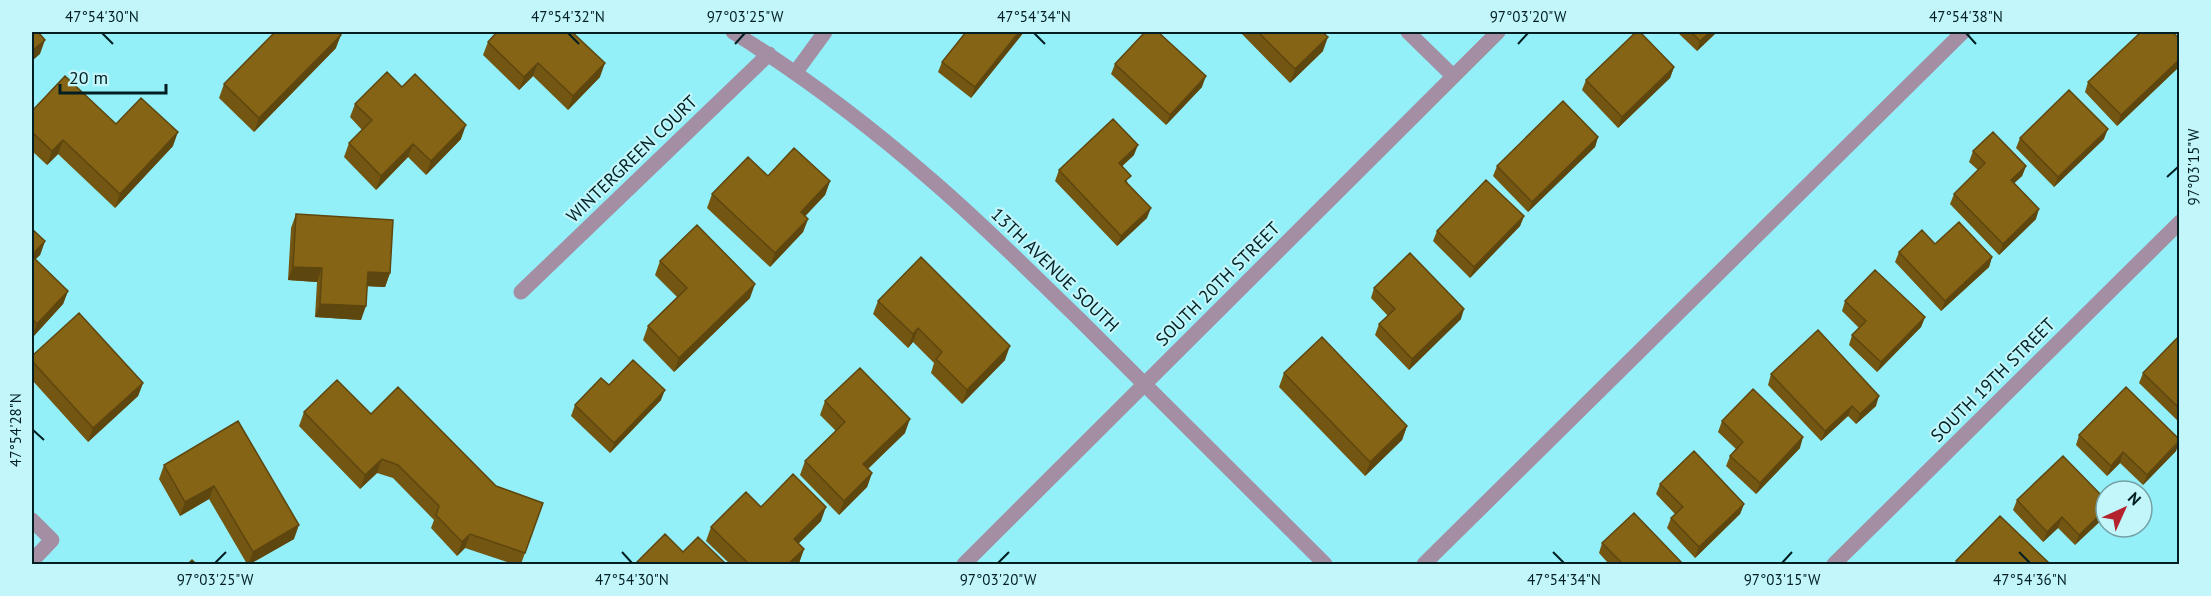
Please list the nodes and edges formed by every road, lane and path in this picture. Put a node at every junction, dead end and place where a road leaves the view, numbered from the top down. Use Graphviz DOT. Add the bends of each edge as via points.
graph roads {
  1 [pos="733,32"];
  2 [pos="825,32"];
  3 [pos="1408,32"];
  4 [pos="1498,32"];
  5 [pos="1963,32"];
  6 [pos="769,54"];
  7 [pos="795,73"];
  8 [pos="1453,76"];
  9 [pos="2180,222"];
  10 [pos="521,292"];
  11 [pos="1145,384"];
  12 [pos="32,520"];
  13 [pos="32,561"];
  14 [pos="964,564"];
  15 [pos="1325,564"];
  16 [pos="1424,564"];
  17 [pos="1834,564"];
  1 -- 6 [label="street, 13TH AVENUE SOUTH"];
  2 -- 7 [label="street"];
  3 -- 8 [label="street"];
  4 -- 8 [label="street, SOUTH 20TH STREET"];
  5 -- 16 [label="street"];
  6 -- 7 [label="street, 13TH AVENUE SOUTH"];
  6 -- 10 [label="street, WINTERGREEN COURT"];
  7 -- 11 [label="street, 13TH AVENUE SOUTH" via="930,178"];
  8 -- 11 [label="street, SOUTH 20TH STREET"];
  9 -- 17 [label="street, SOUTH 19TH STREET"];
  11 -- 14 [label="street, SOUTH 20TH STREET"];
  11 -- 15 [label="street, 13TH AVENUE SOUTH"];
  12 -- 13 [label="street" via="52,540"];
}
